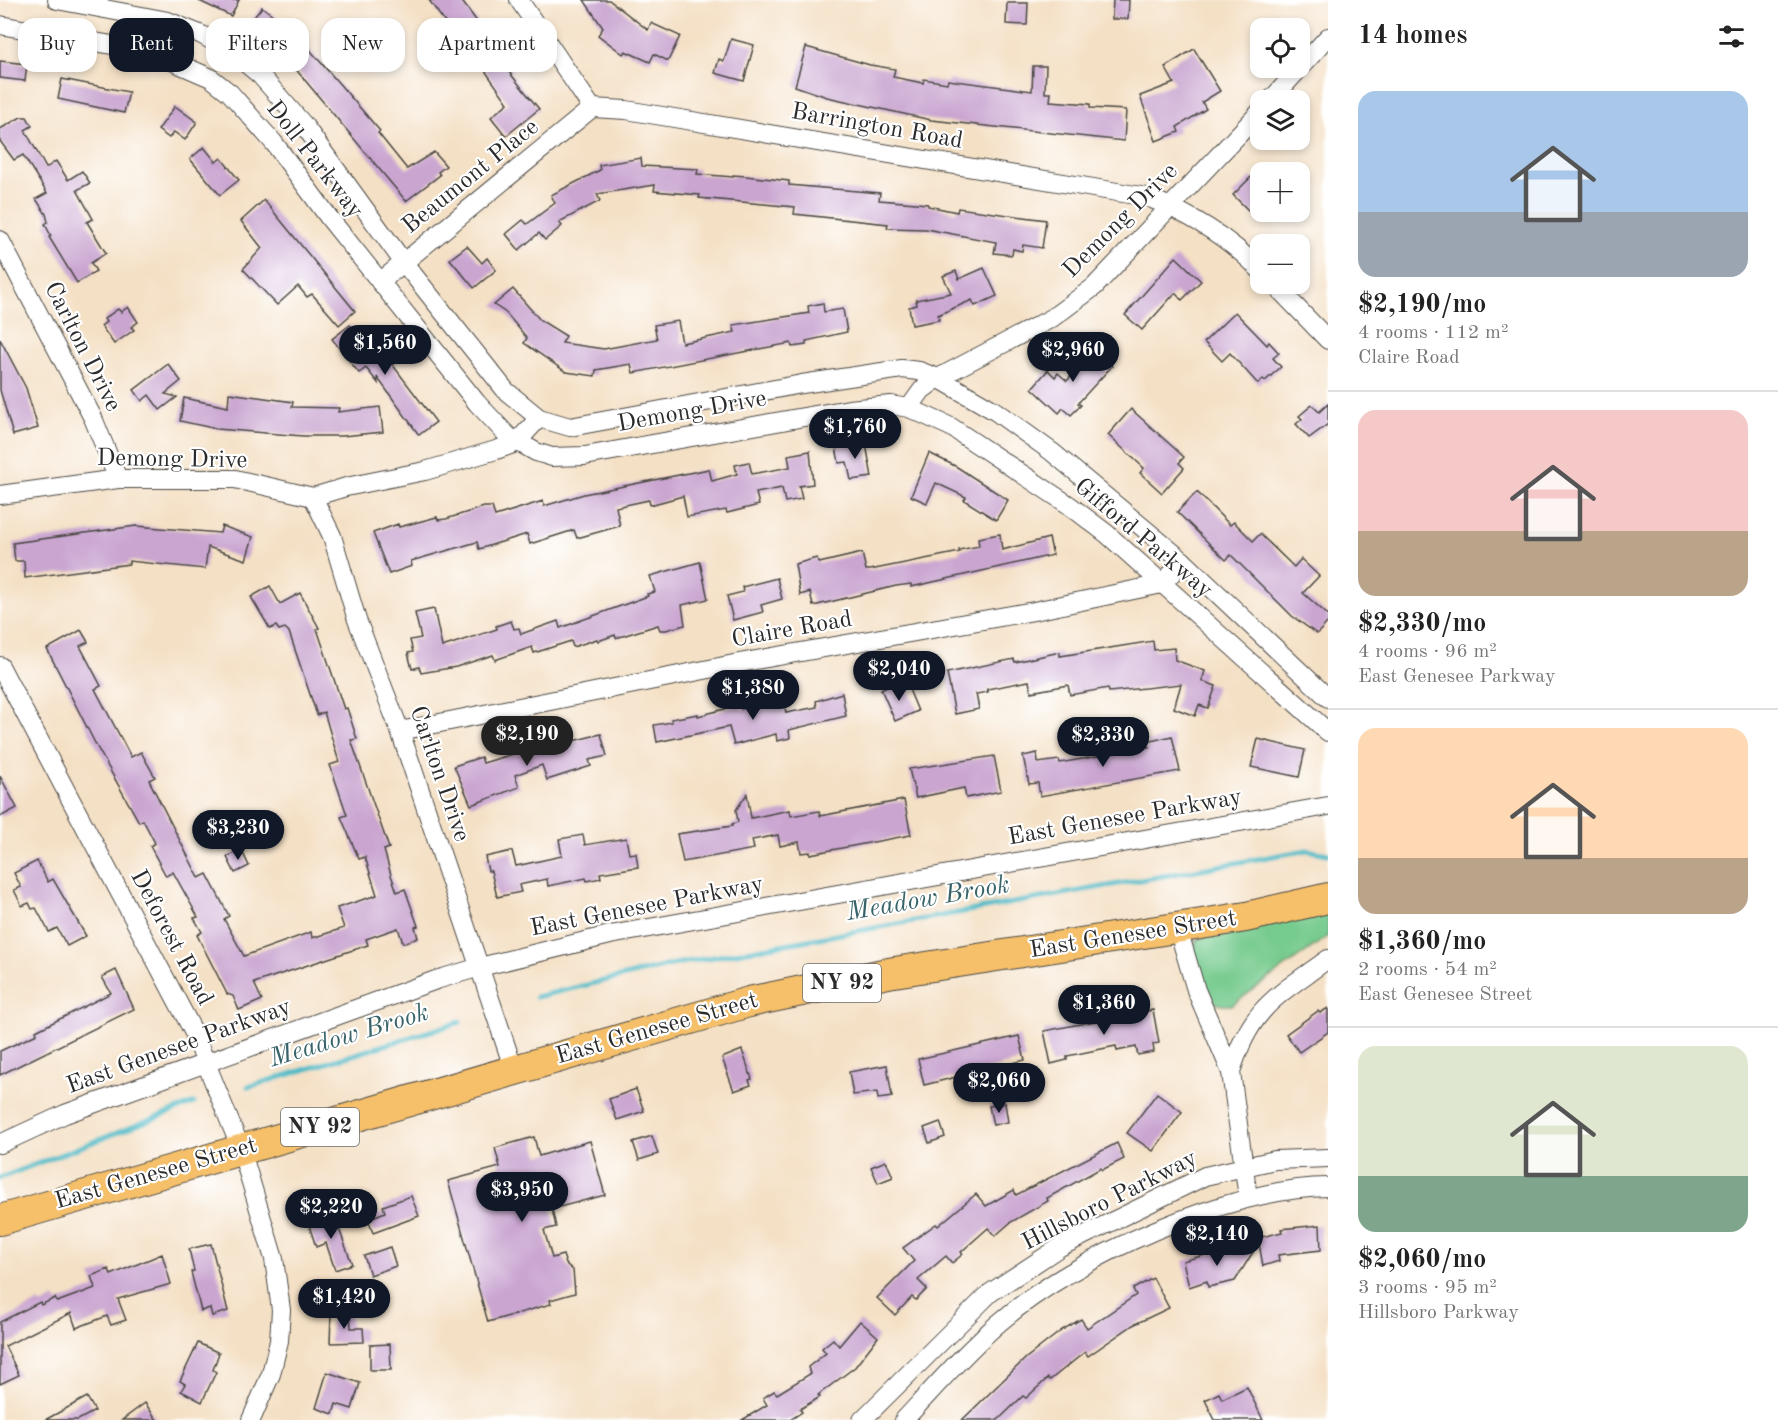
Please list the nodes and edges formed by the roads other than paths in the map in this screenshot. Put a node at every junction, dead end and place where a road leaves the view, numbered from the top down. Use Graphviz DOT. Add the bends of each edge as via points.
graph roads {
  1 [pos="57,0"];
  2 [pos="519,0"];
  3 [pos="0,25"];
  4 [pos="1328,37"];
  5 [pos="1280,90"];
  6 [pos="592,108"];
  7 [pos="1250,123"];
  8 [pos="1171,207"];
  9 [pos="0,240"];
  10 [pos="1250,260"];
  11 [pos="404,263"];
  12 [pos="380,282"];
  13 [pos="1284,294"];
  14 [pos="1328,340"];
  15 [pos="938,378"];
  16 [pos="909,408"];
  17 [pos="539,418"];
  18 [pos="516,443"];
  19 [pos="118,479"];
  20 [pos="0,495"];
  21 [pos="313,496"];
  22 [pos="1183,561"];
  23 [pos="1162,584"];
  24 [pos="0,666"];
  25 [pos="1328,698"];
  26 [pos="400,731"];
  27 [pos="1328,732"];
  28 [pos="1328,806"];
  29 [pos="1328,898"];
  30 [pos="1178,929"];
  31 [pos="1328,959"];
  32 [pos="480,967"];
  33 [pos="206,1063"];
  34 [pos="514,1070"];
  35 [pos="1231,1072"];
  36 [pos="0,1144"];
  37 [pos="241,1149"];
  38 [pos="1328,1158"];
  39 [pos="1243,1166"];
  40 [pos="1328,1187"];
  41 [pos="1248,1198"];
  42 [pos="0,1220"];
  43 [pos="251,1420"];
  44 [pos="862,1420"];
  45 [pos="904,1420"];
  1 -- 11 [label="street, Doll Parkway" via="168,21 231,51 260,75 303,124"];
  2 -- 6 [label="street"];
  3 -- 12 [label="street, Doll Parkway" via="151,52 211,78 230,93 274,143"];
  4 -- 5 [label="street"];
  6 -- 8 [label="street, Barrington Road" via="626,110 1147,197"];
  6 -- 11 [label="street, Beaumont Place"];
  7 -- 8 [label="street, Demong Drive"];
  8 -- 10 [label="street, Barrington Road" via="1216,231"];
  8 -- 15 [label="street, Demong Drive" via="1094,287 1060,312"];
  9 -- 19 [label="street, Carlton Drive" via="93,418"];
  11 -- 12 [label="street, Beaumont Place"];
  11 -- 17 [label="street, Doll Parkway" via="506,391"];
  12 -- 18 [label="street, Doll Parkway" via="477,403"];
  13 -- 14 [label="street"];
  15 -- 16 [label="street, Demong Drive" via="922,390"];
  15 -- 17 [label="street, Demong Drive" via="902,369 570,428"];
  15 -- 22 [label="street, Gifford Parkway" via="995,411 1052,452"];
  16 -- 18 [label="street, Demong Drive" via="891,405 849,409 585,456 552,457"];
  16 -- 23 [label="street, Gifford Parkway" via="951,427 1069,505"];
  17 -- 18 [label="street"];
  18 -- 21 [label="street, Demong Drive" via="425,471"];
  19 -- 20 [label="street, Demong Drive"];
  19 -- 21 [label="street, Demong Drive" via="235,480"];
  21 -- 26 [label="street, Carlton Drive" via="332,536 357,620"];
  22 -- 23 [label="street"];
  22 -- 25 [label="street, Gifford Parkway"];
  23 -- 26 [label="street, Claire Road" via="1034,612 739,663"];
  23 -- 27 [label="street, Gifford Parkway"];
  24 -- 33 [label="street, Deforest Road" via="193,1031"];
  26 -- 32 [label="street, Carlton Drive"];
  28 -- 32 [label="street, East Genesee Parkway" via="610,935"];
  29 -- 30 [label="main road, East Genesee Street / NY 92"];
  30 -- 34 [label="main road, East Genesee Street / NY 92" via="888,973 749,1002"];
  30 -- 35 [label="street" via="1196,990"];
  31 -- 35 [label="street" via="1254,1018 1239,1045"];
  32 -- 33 [label="street, East Genesee Parkway"];
  32 -- 34 [label="street, Carlton Drive"];
  33 -- 36 [label="street, East Genesee Parkway" via="65,1114"];
  33 -- 37 [label="street, Deforest Road"];
  34 -- 37 [label="main road, East Genesee Street / NY 92"];
  35 -- 39 [label="street"];
  37 -- 42 [label="main road, East Genesee Street / NY 92"];
  37 -- 43 [label="street, Deforest Road" via="274,1259 281,1310 271,1374"];
  38 -- 39 [label="street, Hillsboro Parkway"];
  39 -- 41 [label="street"];
  39 -- 44 [label="street, Hillsboro Parkway" via="1173,1190 1060,1247 1008,1281 982,1301"];
  40 -- 41 [label="street, Hillsboro Parkway"];
  41 -- 45 [label="street, Hillsboro Parkway" via="1112,1250 1074,1270 1000,1322"];
}
